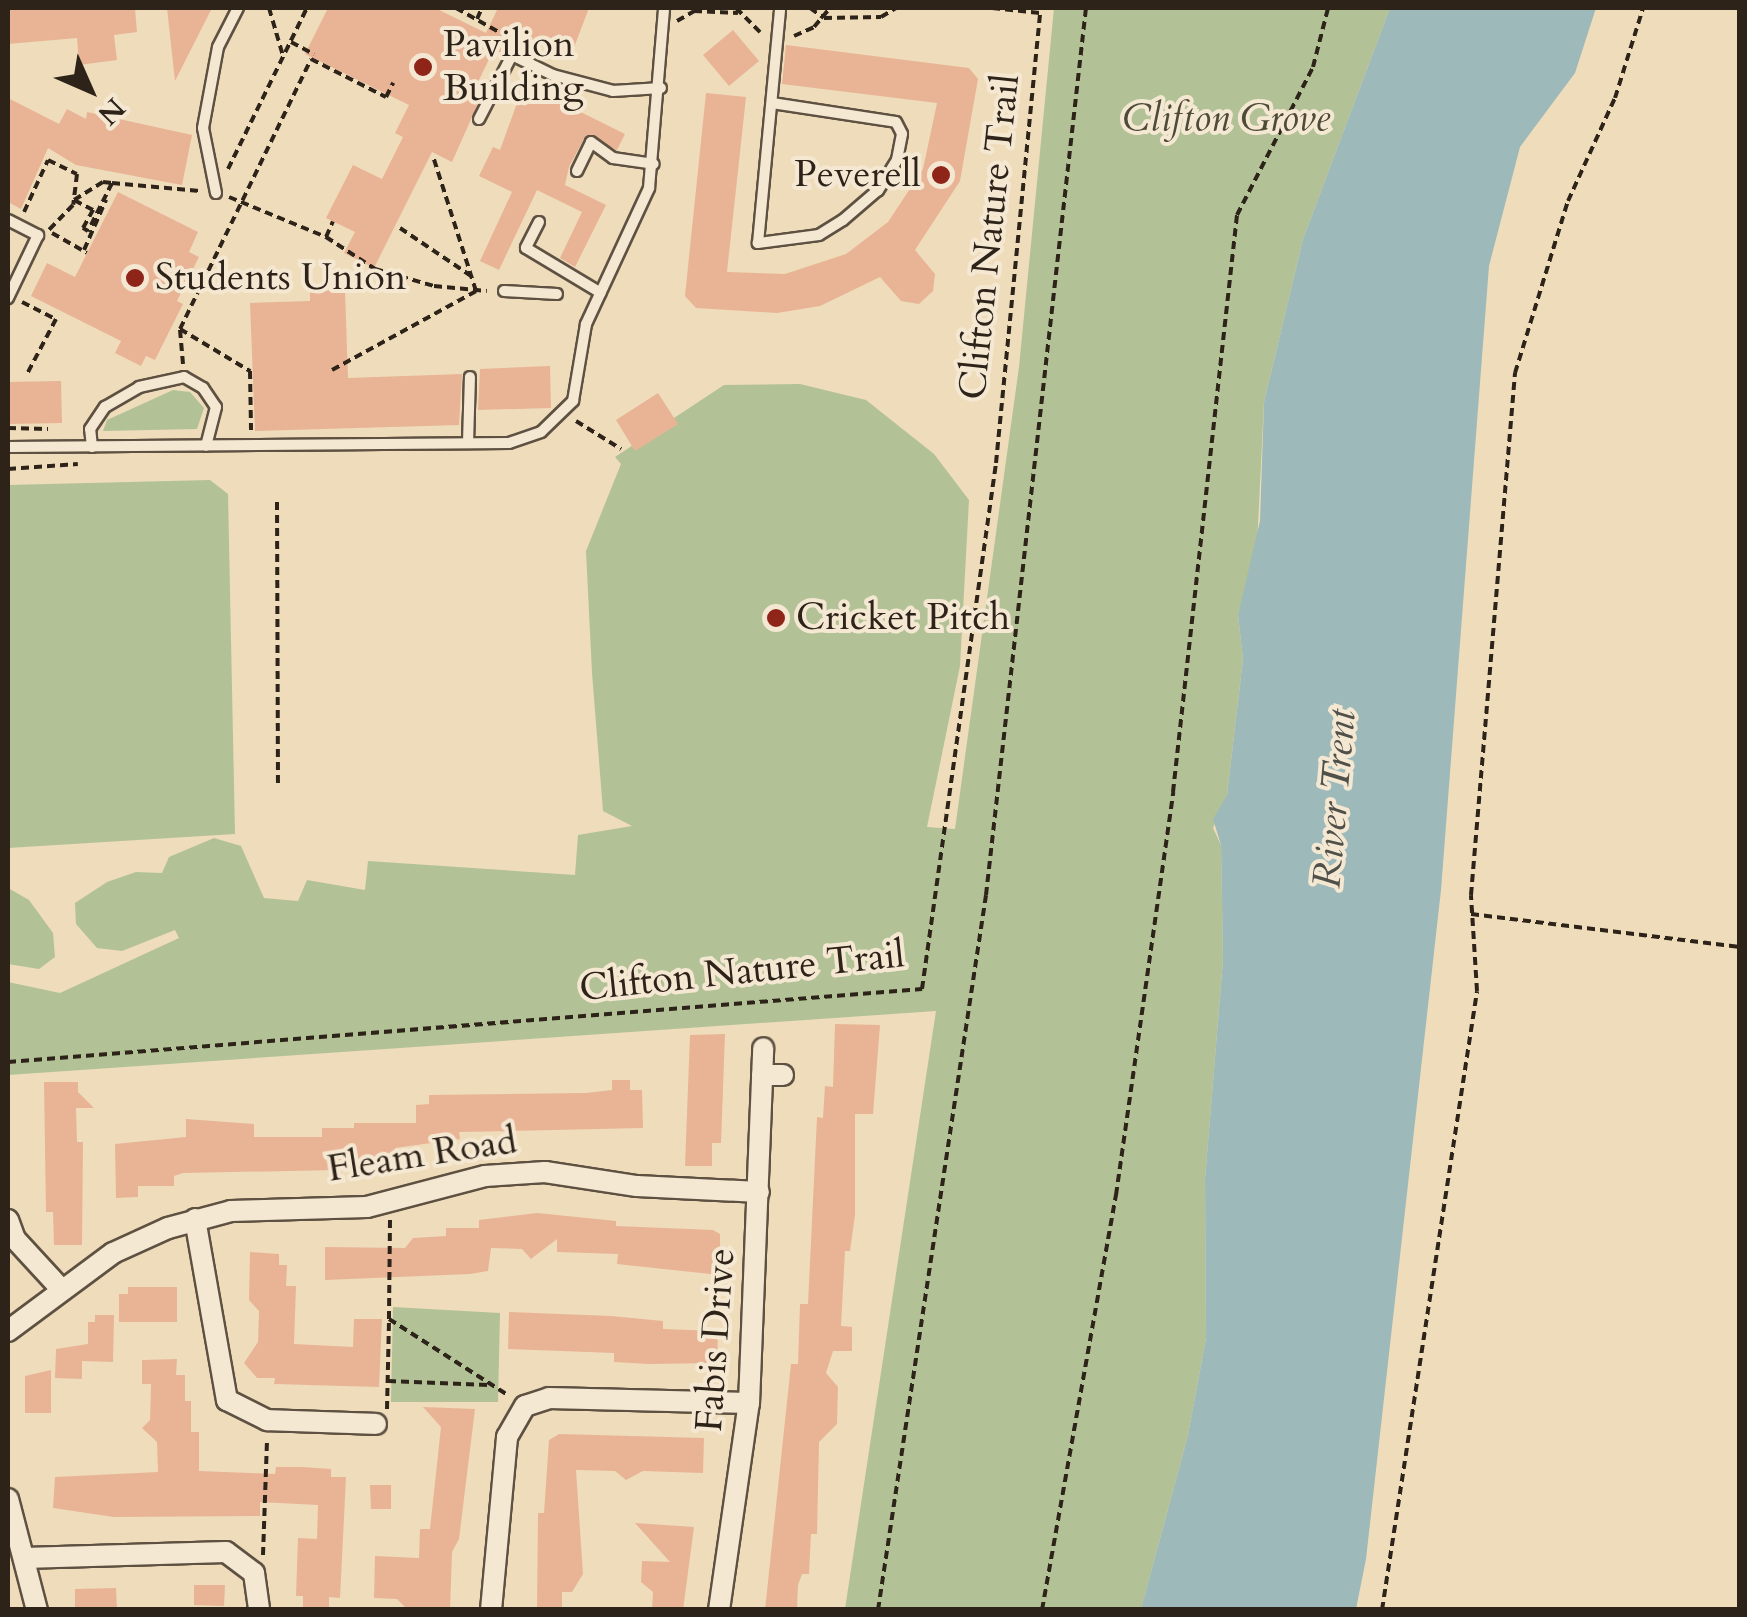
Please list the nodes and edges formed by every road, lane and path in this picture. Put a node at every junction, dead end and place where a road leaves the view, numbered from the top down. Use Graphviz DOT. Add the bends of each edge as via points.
graph roads {
  1 [pos="238,8"];
  2 [pos="269,8"];
  3 [pos="307,8"];
  4 [pos="456,8"];
  5 [pos="482,8"];
  6 [pos="664,8"];
  7 [pos="777,8"];
  8 [pos="793,8"];
  9 [pos="810,8"];
  10 [pos="896,8"];
  11 [pos="992,8"];
  12 [pos="1086,8"];
  13 [pos="1328,8"];
  14 [pos="1643,8"];
  15 [pos="1040,10"];
  16 [pos="738,13"];
  17 [pos="477,19"];
  18 [pos="662,21"];
  19 [pos="290,42"];
  20 [pos="314,54"];
  21 [pos="512,55"];
  22 [pos="284,56"];
  23 [pos="393,83"];
  24 [pos="662,88"];
  25 [pos="772,103"];
  26 [pos="479,118"];
  27 [pos="434,159"];
  28 [pos="654,164"];
  29 [pos="577,172"];
  30 [pos="112,183"];
  31 [pos="193,191"];
  32 [pos="216,193"];
  33 [pos="105,198"];
  34 [pos="74,200"];
  35 [pos="241,201"];
  36 [pos="333,221"];
  37 [pos="12,222"];
  38 [pos="539,222"];
  39 [pos="400,228"];
  40 [pos="42,233"];
  41 [pos="326,237"];
  42 [pos="474,278"];
  43 [pos="476,291"];
  44 [pos="498,291"];
  45 [pos="601,293"];
  46 [pos="557,294"];
  47 [pos="14,300"];
  48 [pos="180,329"];
  49 [pos="332,370"];
  50 [pos="26,376"];
  51 [pos="470,376"];
  52 [pos="184,377"];
  53 [pos="562,415"];
  54 [pos="266,437"];
  55 [pos="468,443"];
  56 [pos="92,446"];
  57 [pos="206,446"];
  58 [pos="8,447"];
  59 [pos="621,450"];
  60 [pos="277,502"];
  61 [pos="278,788"];
  62 [pos="1471,914"];
  63 [pos="1740,947"];
  64 [pos="763,1048"];
  65 [pos="8,1062"];
  66 [pos="760,1192"];
  67 [pos="391,1203"];
  68 [pos="195,1219"];
  69 [pos="8,1220"];
  70 [pos="60,1288"];
  71 [pos="389,1319"];
  72 [pos="8,1331"];
  73 [pos="388,1381"];
  74 [pos="492,1385"];
  75 [pos="749,1403"];
  76 [pos="525,1406"];
  77 [pos="266,1420"];
  78 [pos="353,1423"];
  79 [pos="376,1424"];
  80 [pos="352,1445"];
  81 [pos="8,1499"];
  82 [pos="24,1558"];
  83 [pos="254,1573"];
  84 [pos="36,1610"];
  85 [pos="259,1610"];
  86 [pos="491,1610"];
  87 [pos="719,1610"];
  88 [pos="878,1610"];
  89 [pos="1042,1610"];
  90 [pos="1382,1610"];
  1 -- 32 [label="lane" via="218,47 203,128"];
  2 -- 22 [label="path"];
  3 -- 19 [label="path"];
  4 -- 17 [label="path"];
  5 -- 17 [label="path"];
  6 -- 18 [label="lane"];
  7 -- 8 [label="lane"];
  7 -- 25 [label="lane"];
  9 -- 10 [label="path" via="824,18 881,17"];
  11 -- 15 [label="path"];
  12 -- 88 [label="path" via="986,895"];
  13 -- 89 [label="path" via="1313,67 1237,215 1173,792 1116,1195"];
  14 -- 62 [label="path" via="1614,98 1568,201 1515,373"];
  15 -- 65 [label="path, Clifton Nature Trail" via="996,463 922,989"];
  16 -- 18 [label="path" via="694,10 677,22"];
  17 -- 21 [label="path" via="518,42"];
  18 -- 24 [label="lane"];
  19 -- 20 [label="path"];
  19 -- 22 [label="path"];
  21 -- 24 [label="lane" via="553,75 613,90"];
  21 -- 26 [label="lane"];
  22 -- 32 [label="path"];
  23 -- 35 [label="path" via="386,97 312,58"];
  24 -- 28 [label="lane"];
  25 -- 25 [label="lane" via="770,121 758,243 818,235 843,220 878,190 897,160 902,134 896,122"];
  27 -- 42 [label="path"];
  28 -- 29 [label="lane" via="613,158 591,142"];
  28 -- 45 [label="lane" via="634,231"];
  30 -- 31 [label="path"];
  30 -- 33 [label="path"];
  30 -- 34 [label="path"];
  33 -- 34 [label="path" via="88,231 83,228 93,210"];
  33 -- 40 [label="path" via="86,251"];
  34 -- 37 [label="path" via="77,174 48,160"];
  34 -- 40 [label="path"];
  35 -- 41 [label="path"];
  35 -- 48 [label="path"];
  36 -- 41 [label="path"];
  37 -- 40 [label="lane"];
  38 -- 45 [label="lane" via="526,248"];
  39 -- 42 [label="path"];
  40 -- 47 [label="lane"];
  41 -- 43 [label="path" via="374,268"];
  42 -- 43 [label="path"];
  43 -- 44 [label="path"];
  43 -- 49 [label="path"];
  44 -- 46 [label="lane"];
  45 -- 53 [label="lane" via="586,324 573,400"];
  47 -- 50 [label="path" via="56,319"];
  48 -- 52 [label="path"];
  48 -- 54 [label="path" via="250,372 251,435"];
  51 -- 55 [label="lane"];
  52 -- 56 [label="lane" via="139,387 105,407 90,429"];
  52 -- 57 [label="lane" via="216,407"];
  53 -- 55 [label="lane" via="528,439"];
  53 -- 59 [label="path"];
  55 -- 57 [label="lane"];
  56 -- 57 [label="lane"];
  56 -- 58 [label="lane"];
  60 -- 61 [label="path"];
  62 -- 63 [label="path"];
  62 -- 90 [label="path" via="1477,991"];
  64 -- 66 [label="street, Fabis Drive" via="773,1075"];
  66 -- 67 [label="street, Fleam Road" via="637,1186 545,1172 473,1179"];
  66 -- 75 [label="street, Fabis Drive"];
  67 -- 68 [label="street, Fleam Road"];
  67 -- 71 [label="path"];
  68 -- 70 [label="street, Fleam Road" via="112,1253"];
  68 -- 77 [label="street" via="205,1250 221,1386 238,1411"];
  69 -- 70 [label="street" via="15,1239"];
  70 -- 72 [label="street, Fleam Road"];
  71 -- 73 [label="path"];
  71 -- 74 [label="path"];
  73 -- 74 [label="path"];
  73 -- 79 [label="path" via="387,1424"];
  74 -- 76 [label="path"];
  75 -- 76 [label="street" via="548,1398"];
  75 -- 87 [label="street, Fabis Drive"];
  76 -- 86 [label="street" via="506,1437"];
  77 -- 78 [label="street"];
  77 -- 83 [label="path" via="266,1540"];
  78 -- 79 [label="street"];
  78 -- 80 [label="street"];
  81 -- 82 [label="street"];
  82 -- 83 [label="street" via="226,1552"];
  82 -- 84 [label="street"];
  83 -- 85 [label="street"];
}
